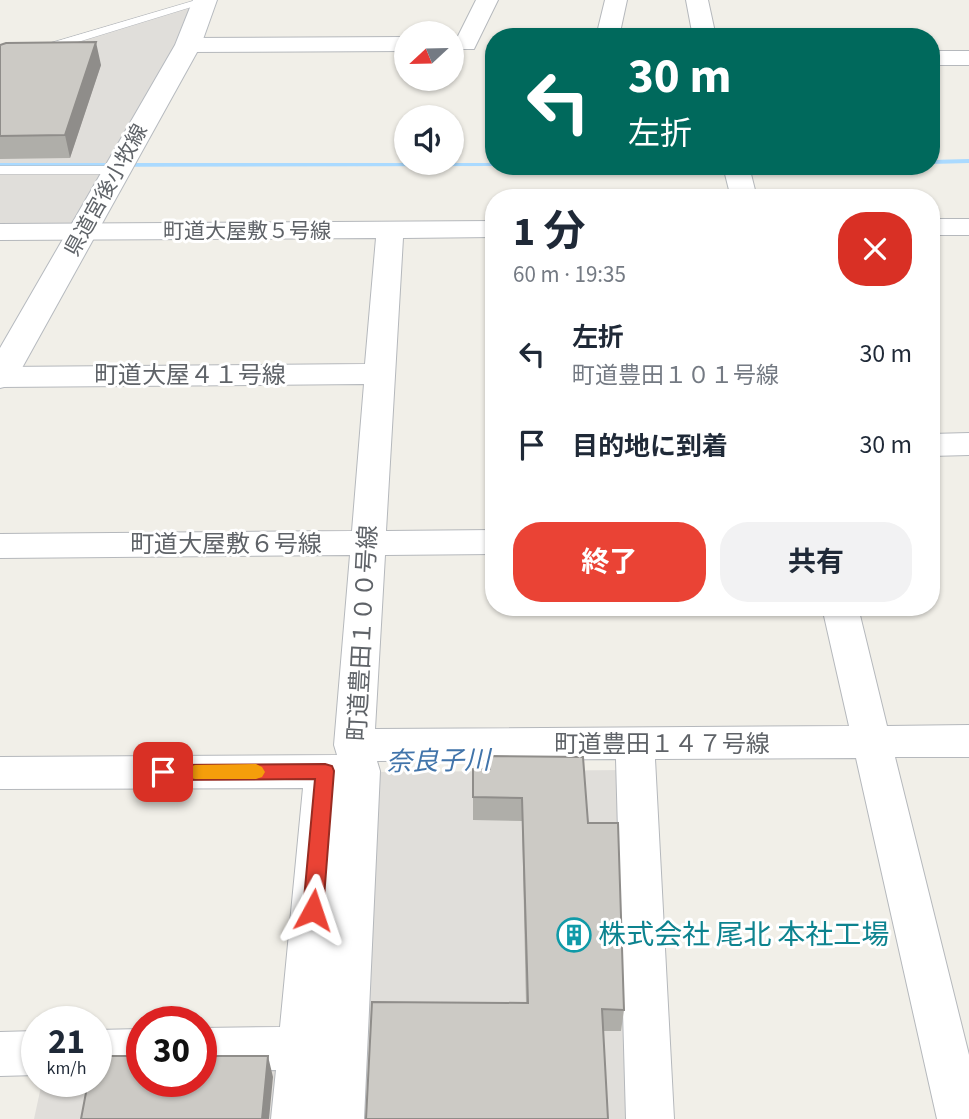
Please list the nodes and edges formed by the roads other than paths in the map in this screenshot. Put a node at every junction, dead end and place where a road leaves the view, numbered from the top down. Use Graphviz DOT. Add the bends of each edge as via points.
graph roads {
  1 [pos="211,0"];
  2 [pos="488,0"];
  3 [pos="616,0"];
  4 [pos="697,0"];
  5 [pos="609,28"];
  6 [pos="703,28"];
  7 [pos="464,36"];
  8 [pos="394,44"];
  9 [pos="464,44"];
  10 [pos="188,45"];
  11 [pos="485,45"];
  12 [pos="940,58"];
  13 [pos="969,58"];
  14 [pos="0,62"];
  15 [pos="0,170"];
  16 [pos="117,170"];
  17 [pos="940,227"];
  18 [pos="969,227"];
  19 [pos="485,229"];
  20 [pos="390,230"];
  21 [pos="0,232"];
  22 [pos="83,232"];
  23 [pos="380,374"];
  24 [pos="0,377"];
  25 [pos="969,444"];
  26 [pos="940,445"];
  27 [pos="485,542"];
  28 [pos="368,543"];
  29 [pos="0,546"];
  30 [pos="842,616"];
  31 [pos="969,741"];
  32 [pos="635,745"];
  33 [pos="873,751"];
  34 [pos="346,763"];
  35 [pos="0,773"];
  36 [pos="323,1048"];
  37 [pos="217,1050"];
  38 [pos="21,1053"];
  39 [pos="0,1054"];
  40 [pos="295,1119"];
  41 [pos="340,1119"];
  42 [pos="650,1119"];
  43 [pos="961,1119"];
  1 -- 10 [label="main road, 県道宮後小牧線"];
  1 -- 14 [label="lane"];
  2 -- 7 [label="street"];
  3 -- 5 [label="street"];
  4 -- 6 [label="street"];
  8 -- 10 [label="street"];
  9 -- 11 [label="street"];
  10 -- 16 [label="main road, 県道宮後小牧線"];
  12 -- 13 [label="street"];
  15 -- 16 [label="lane"];
  16 -- 22 [label="main road, 県道宮後小牧線"];
  17 -- 18 [label="street"];
  19 -- 20 [label="street, 町道大屋敷５号線"];
  20 -- 22 [label="street, 町道大屋敷５号線"];
  20 -- 23 [label="street, 町道豊田１００号線"];
  21 -- 22 [label="street, 町道大屋敷５号線"];
  22 -- 24 [label="main road, 県道宮後小牧線"];
  23 -- 24 [label="street, 町道大屋４１号線"];
  23 -- 28 [label="street, 町道豊田１００号線"];
  25 -- 26 [label="street"];
  27 -- 28 [label="street, 町道大屋敷６号線"];
  28 -- 29 [label="street, 町道大屋敷６号線"];
  28 -- 34 [label="street, 町道豊田１００号線"];
  30 -- 33 [label="street"];
  31 -- 33 [label="street, 町道豊田１４７号線"];
  32 -- 33 [label="street, 町道豊田１４７号線"];
  32 -- 34 [label="street, 町道豊田１４７号線"];
  32 -- 42 [label="street"];
  33 -- 43 [label="street"];
  34 -- 35 [label="street, 町道豊田１４７号線"];
  34 -- 36 [label="street, 町道豊田１００号線"];
  36 -- 37 [label="street"];
  36 -- 40 [label="street"];
  36 -- 41 [label="street"];
  38 -- 39 [label="street"];
}
